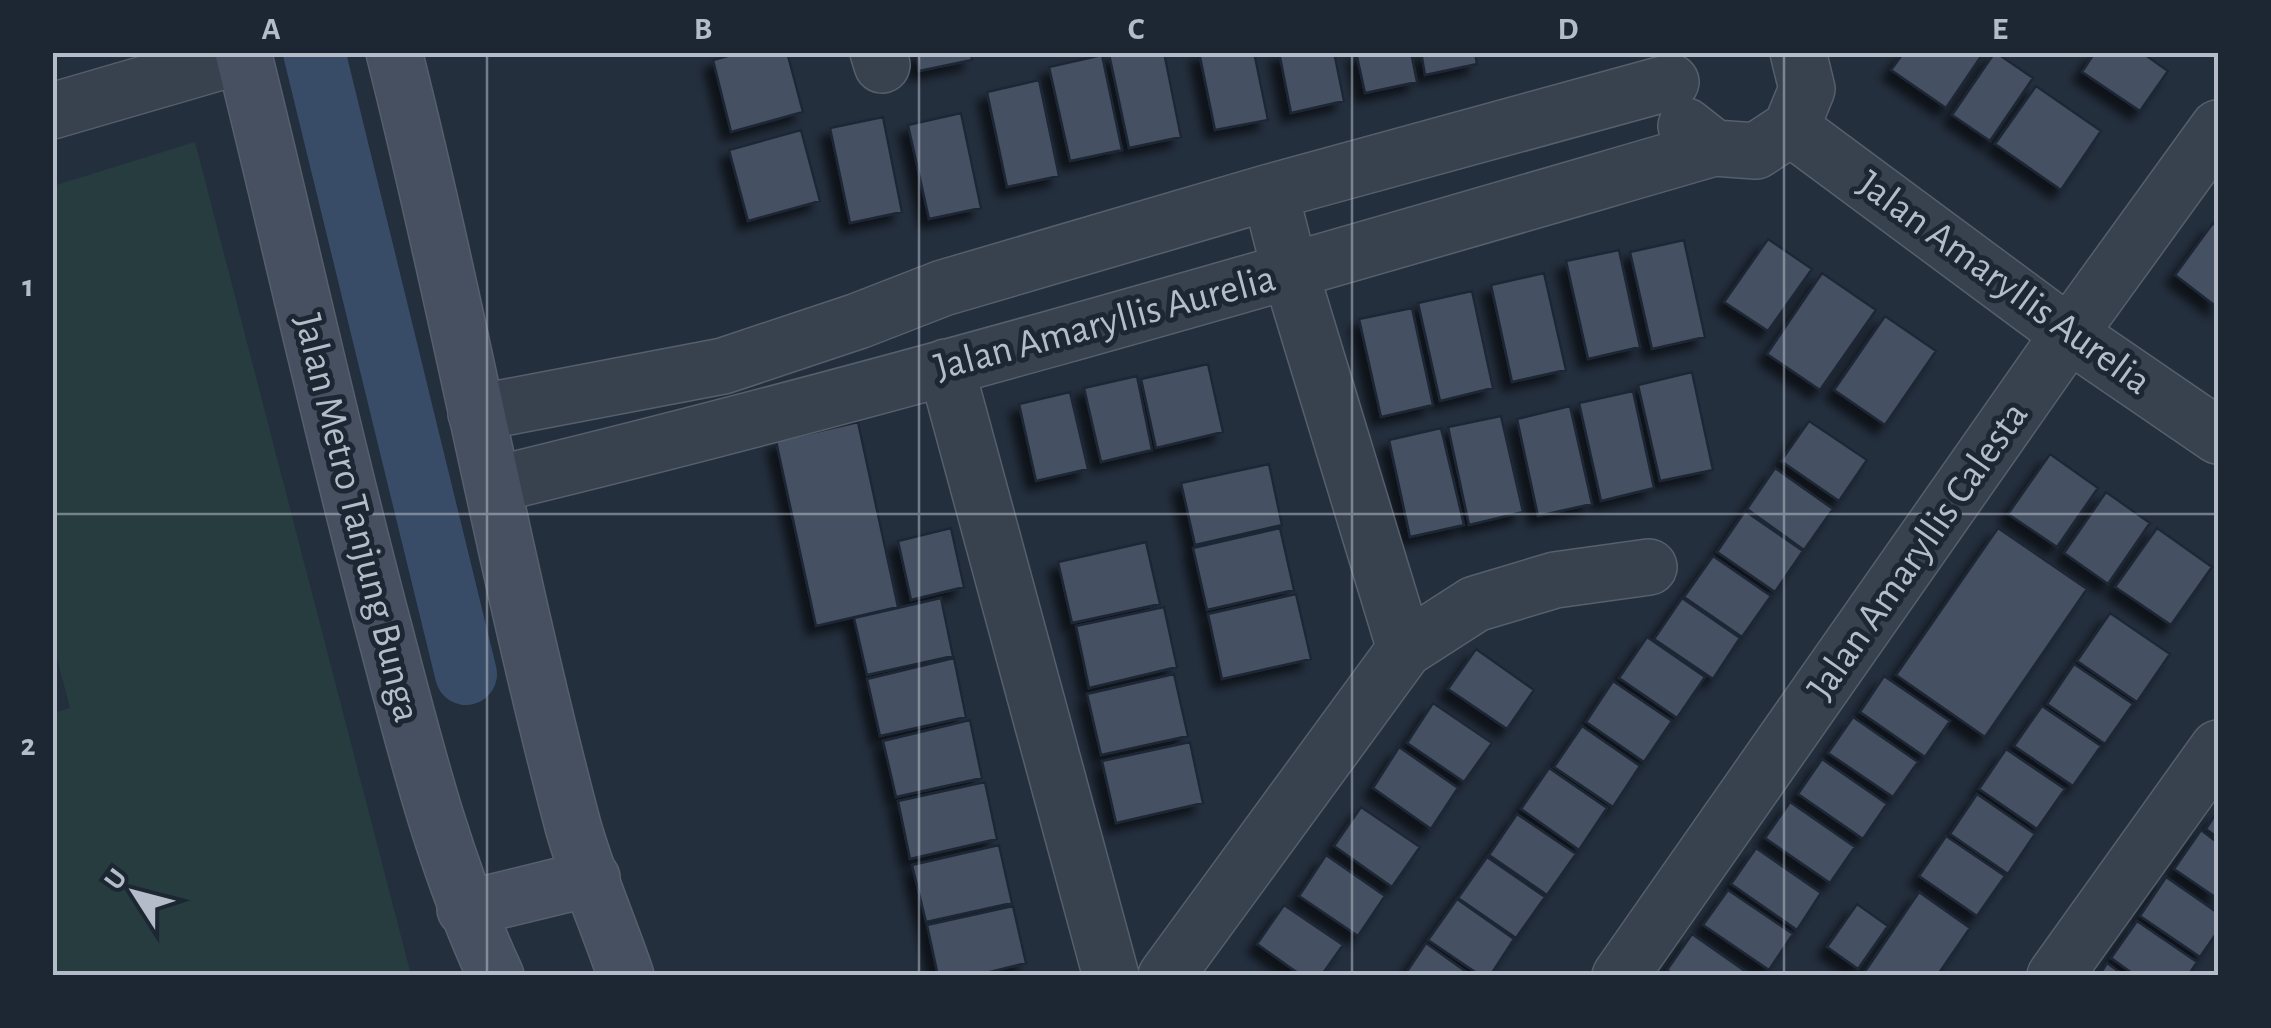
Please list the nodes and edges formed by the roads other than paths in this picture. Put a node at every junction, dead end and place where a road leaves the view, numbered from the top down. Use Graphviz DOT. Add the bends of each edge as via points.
graph roads {
  1 [pos="394,52"];
  2 [pos="1798,52"];
  3 [pos="244,54"];
  4 [pos="1675,67"];
  5 [pos="52,111"];
  6 [pos="1790,128"];
  7 [pos="2218,128"];
  8 [pos="1714,148"];
  9 [pos="1270,192"];
  10 [pos="1290,271"];
  11 [pos="2069,334"];
  12 [pos="946,366"];
  13 [pos="713,368"];
  14 [pos="476,412"];
  15 [pos="728,426"];
  16 [pos="2218,436"];
  17 [pos="492,485"];
  18 [pos="1649,567"];
  19 [pos="1404,650"];
  20 [pos="2218,748"];
  21 [pos="592,878"];
  22 [pos="465,909"];
  23 [pos="496,976"];
  24 [pos="626,976"];
  25 [pos="1110,976"];
  26 [pos="1166,976"];
  27 [pos="1620,976"];
  28 [pos="2055,976"];
  1 -- 14 [label="main road"];
  2 -- 6 [label="street" via="1807,89"];
  3 -- 5 [label="street"];
  3 -- 22 [label="main road, Jalan Metro Tanjung Bunga" via="352,510"];
  4 -- 8 [label="street" via="1682,122"];
  4 -- 9 [label="street, Jalan Amaryllis Aurelia"];
  6 -- 8 [label="street, Jalan Amaryllis Aurelia" via="1756,151"];
  6 -- 11 [label="street, Jalan Amaryllis Aurelia"];
  7 -- 11 [label="street, Jalan Amaryllis Calesta"];
  8 -- 10 [label="street, Jalan Amaryllis Aurelia"];
  9 -- 10 [label="street"];
  9 -- 13 [label="street, Jalan Amaryllis Aurelia" via="943,288"];
  10 -- 12 [label="street, Jalan Amaryllis Aurelia"];
  10 -- 19 [label="street"];
  11 -- 16 [label="street, Jalan Amaryllis Aurelia"];
  11 -- 27 [label="street, Jalan Amaryllis Calesta"];
  12 -- 15 [label="street, Jalan Amaryllis Aurelia"];
  12 -- 25 [label="street"];
  13 -- 14 [label="street, Jalan Amaryllis Aurelia"];
  13 -- 15 [label="street"];
  14 -- 17 [label="main road"];
  15 -- 17 [label="street, Jalan Amaryllis Aurelia"];
  17 -- 21 [label="main road" via="574,830"];
  18 -- 19 [label="street" via="1555,580 1475,604"];
  19 -- 26 [label="street"];
  20 -- 28 [label="street"];
  21 -- 22 [label="main road"];
  21 -- 24 [label="main road"];
  22 -- 23 [label="main road, Jalan Metro Tanjung Bunga"];
}
